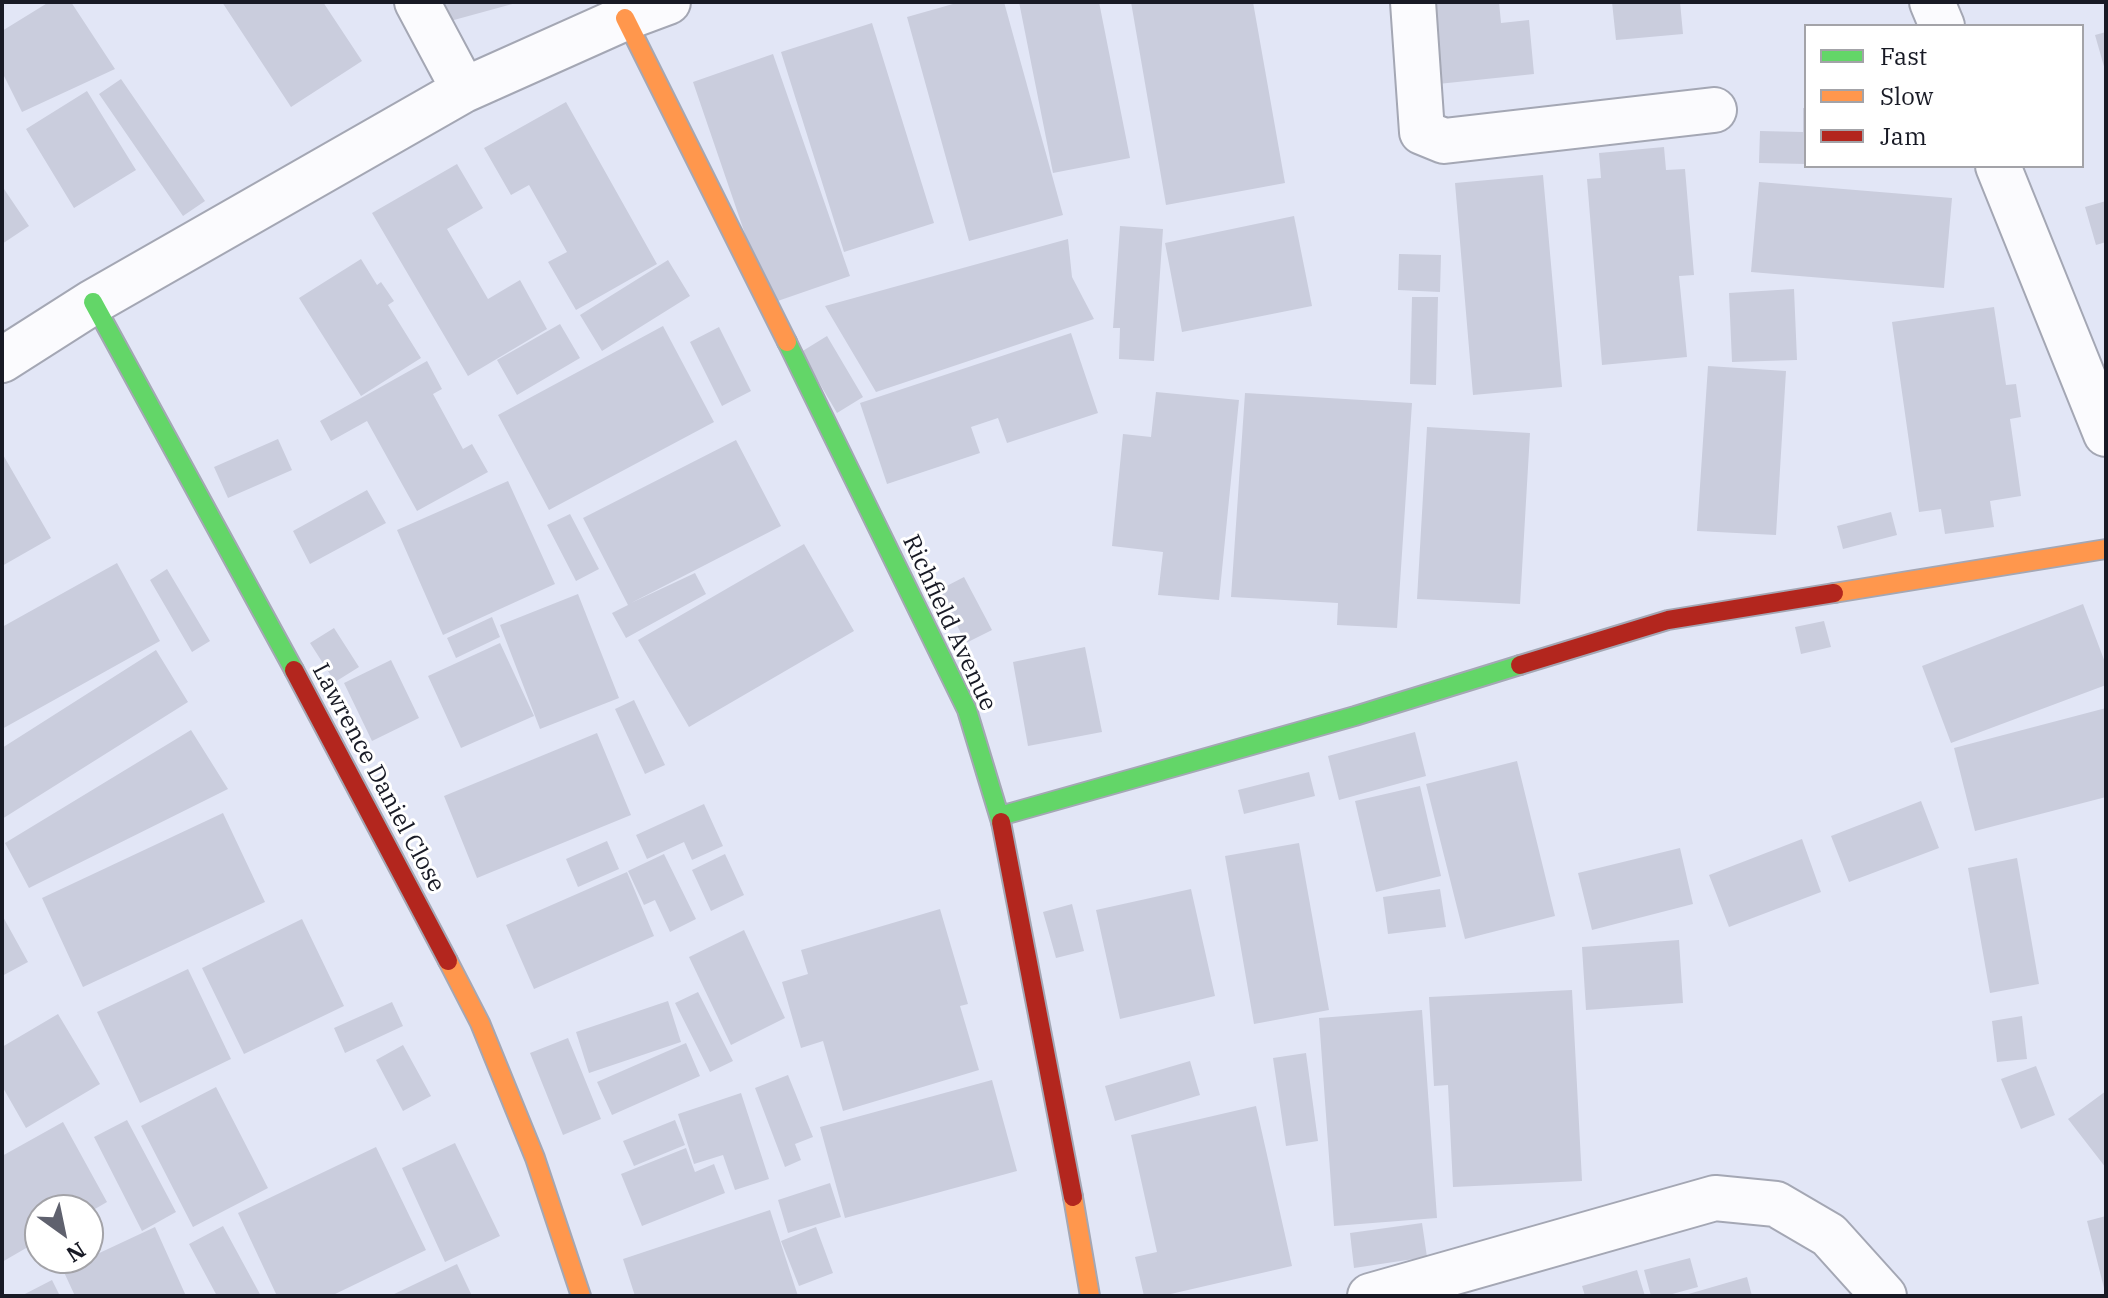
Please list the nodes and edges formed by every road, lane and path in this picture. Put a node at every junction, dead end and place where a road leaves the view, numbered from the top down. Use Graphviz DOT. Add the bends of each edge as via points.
graph roads {
  1 [pos="417,2"];
  2 [pos="668,2"];
  3 [pos="1413,2"];
  4 [pos="1932,2"];
  5 [pos="625,18"];
  6 [pos="1941,24"];
  7 [pos="464,90"];
  8 [pos="1714,110"];
  9 [pos="1999,168"];
  10 [pos="93,302"];
  11 [pos="2,360"];
  12 [pos="2106,434"];
  13 [pos="2106,549"];
  14 [pos="1000,816"];
  15 [pos="581,1296"];
  16 [pos="1090,1296"];
  17 [pos="1370,1296"];
  18 [pos="1884,1296"];
  1 -- 7 [label="street"];
  2 -- 5 [label="street"];
  3 -- 8 [label="street" via="1422,132 1444,141"];
  4 -- 6 [label="street"];
  5 -- 7 [label="street"];
  5 -- 14 [label="street, Richfield Avenue" via="967,710"];
  7 -- 10 [label="street"];
  9 -- 12 [label="street"];
  10 -- 11 [label="street"];
  10 -- 15 [label="street, Lawrence Daniel Close" via="374,817 480,1023 535,1158"];
  13 -- 14 [label="street" via="1668,620"];
  14 -- 16 [label="street, Richfield Avenue"];
  17 -- 18 [label="street" via="1715,1198 1776,1204 1829,1235"];
}
